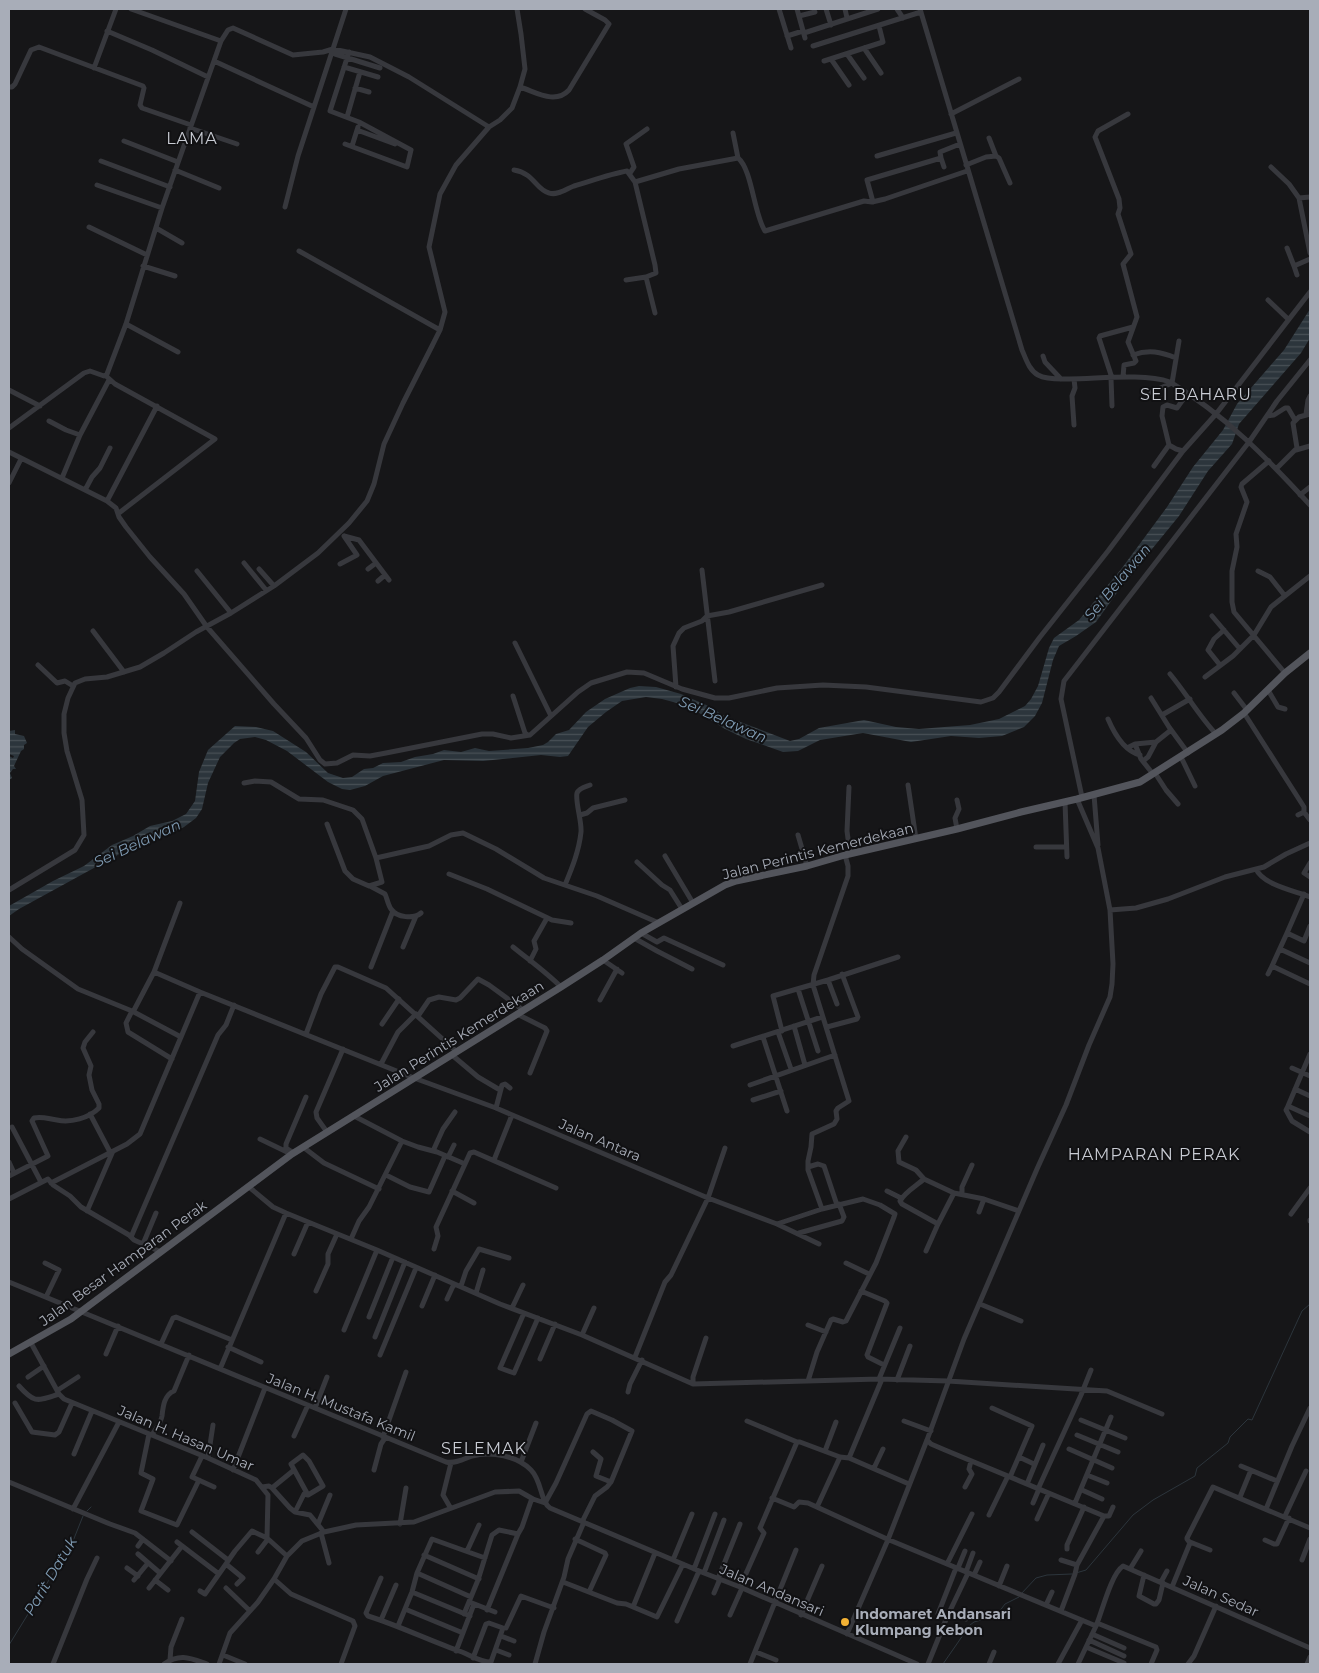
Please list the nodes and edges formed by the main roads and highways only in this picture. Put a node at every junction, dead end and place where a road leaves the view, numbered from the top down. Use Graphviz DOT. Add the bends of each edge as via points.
graph roads {
  1 [pos="1310,653"];
  2 [pos="249,1187"];
  3 [pos="9,1354"];
  1 -- 2 [label="main road, Jalan Perintis Kemerdekaan" via="1216,734 1140,782 732,882 641,933 562,987 303,1147"];
  2 -- 3 [label="main road, Jalan Besar Hamparan Perak" via="82,1311"];
}
